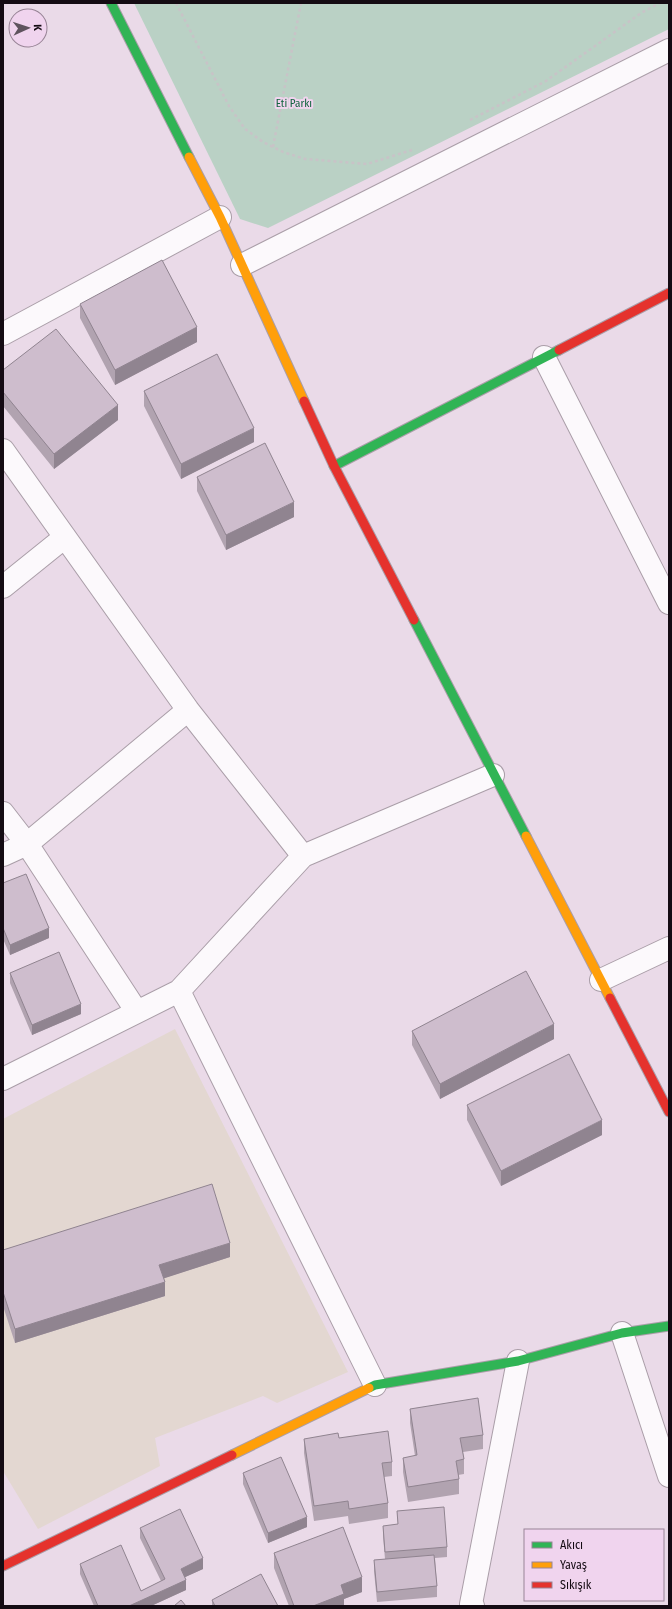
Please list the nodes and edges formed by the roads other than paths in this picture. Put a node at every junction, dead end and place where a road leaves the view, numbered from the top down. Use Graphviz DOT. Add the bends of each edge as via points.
graph roads {
  1 [pos="112,3"];
  2 [pos="669,50"];
  3 [pos="220,217"];
  4 [pos="242,265"];
  5 [pos="669,293"];
  6 [pos="3,334"];
  7 [pos="544,357"];
  8 [pos="3,450"];
  9 [pos="334,466"];
  10 [pos="65,537"];
  11 [pos="3,587"];
  12 [pos="669,603"];
  13 [pos="188,710"];
  14 [pos="494,775"];
  15 [pos="3,813"];
  16 [pos="26,844"];
  17 [pos="3,854"];
  18 [pos="303,856"];
  19 [pos="669,948"];
  20 [pos="601,980"];
  21 [pos="179,991"];
  22 [pos="136,1012"];
  23 [pos="3,1079"];
  24 [pos="669,1112"];
  25 [pos="669,1326"];
  26 [pos="622,1333"];
  27 [pos="518,1361"];
  28 [pos="375,1385"];
  29 [pos="669,1476"];
  30 [pos="3,1566"];
  31 [pos="469,1605"];
  1 -- 3 [label="street"];
  2 -- 4 [label="street"];
  3 -- 4 [label="street"];
  3 -- 6 [label="street"];
  4 -- 9 [label="street"];
  5 -- 7 [label="street"];
  7 -- 9 [label="street"];
  7 -- 12 [label="street"];
  8 -- 10 [label="street"];
  9 -- 14 [label="street"];
  10 -- 11 [label="street"];
  10 -- 13 [label="street"];
  13 -- 16 [label="street"];
  13 -- 18 [label="street"];
  14 -- 18 [label="street"];
  14 -- 20 [label="street"];
  15 -- 16 [label="street"];
  16 -- 17 [label="street"];
  16 -- 22 [label="street"];
  18 -- 21 [label="street"];
  19 -- 20 [label="street"];
  20 -- 24 [label="street"];
  21 -- 22 [label="street"];
  21 -- 28 [label="street"];
  22 -- 23 [label="street"];
  25 -- 26 [label="street"];
  26 -- 27 [label="street"];
  26 -- 29 [label="street"];
  27 -- 28 [label="street"];
  27 -- 31 [label="street"];
  28 -- 30 [label="street"];
}
